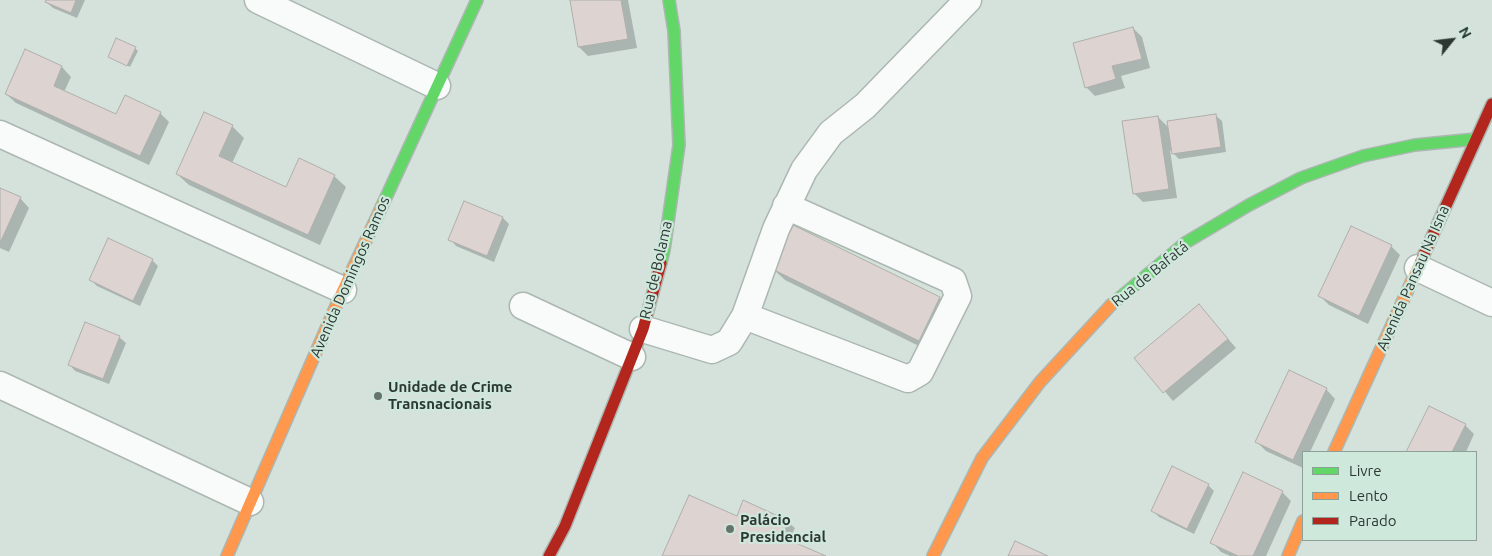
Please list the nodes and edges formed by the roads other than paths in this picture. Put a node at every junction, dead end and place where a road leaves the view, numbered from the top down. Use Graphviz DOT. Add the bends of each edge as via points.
graph roads {
  1 [pos="258,0"];
  2 [pos="477,0"];
  3 [pos="669,0"];
  4 [pos="968,0"];
  5 [pos="437,86"];
  6 [pos="1492,104"];
  7 [pos="0,134"];
  8 [pos="1476,139"];
  9 [pos="786,206"];
  10 [pos="1418,268"];
  11 [pos="343,290"];
  12 [pos="1492,303"];
  13 [pos="523,306"];
  14 [pos="745,316"];
  15 [pos="643,329"];
  16 [pos="632,357"];
  17 [pos="0,385"];
  18 [pos="1334,451"];
  19 [pos="250,502"];
  20 [pos="1302,523"];
  21 [pos="565,526"];
  22 [pos="227,556"];
  23 [pos="549,556"];
  24 [pos="568,556"];
  25 [pos="933,556"];
  26 [pos="1288,556"];
  1 -- 5 [label="street"];
  2 -- 5 [label="street, Avenida Domingos Ramos"];
  3 -- 15 [label="street, Rua de Bolama" via="674,31 679,145 664,250"];
  4 -- 9 [label="street" via="865,106 831,133 804,170"];
  5 -- 11 [label="street, Avenida Domingos Ramos"];
  6 -- 8 [label="street, Avenida Pansau Na Isna"];
  7 -- 11 [label="street"];
  8 -- 10 [label="street, Avenida Pansau Na Isna"];
  8 -- 25 [label="street, Rua de Bafatá" via="1415,145 1363,156 1301,178 1185,243 1104,311 1040,382 982,458"];
  9 -- 14 [label="street"];
  9 -- 14 [label="street" via="953,281 958,296 920,372 908,379"];
  10 -- 12 [label="street"];
  10 -- 18 [label="street, Avenida Pansau Na Isna"];
  11 -- 19 [label="street, Avenida Domingos Ramos"];
  13 -- 16 [label="street"];
  14 -- 15 [label="street" via="728,342 712,350"];
  15 -- 16 [label="street, Rua de Bolama"];
  16 -- 21 [label="street, Rua de Bolama"];
  17 -- 19 [label="street"];
  19 -- 22 [label="street, Avenida Domingos Ramos"];
  20 -- 26 [label="street"];
  21 -- 23 [label="street, Rua de Bolama"];
  21 -- 24 [label="street, Rua de Bolama"];
}
